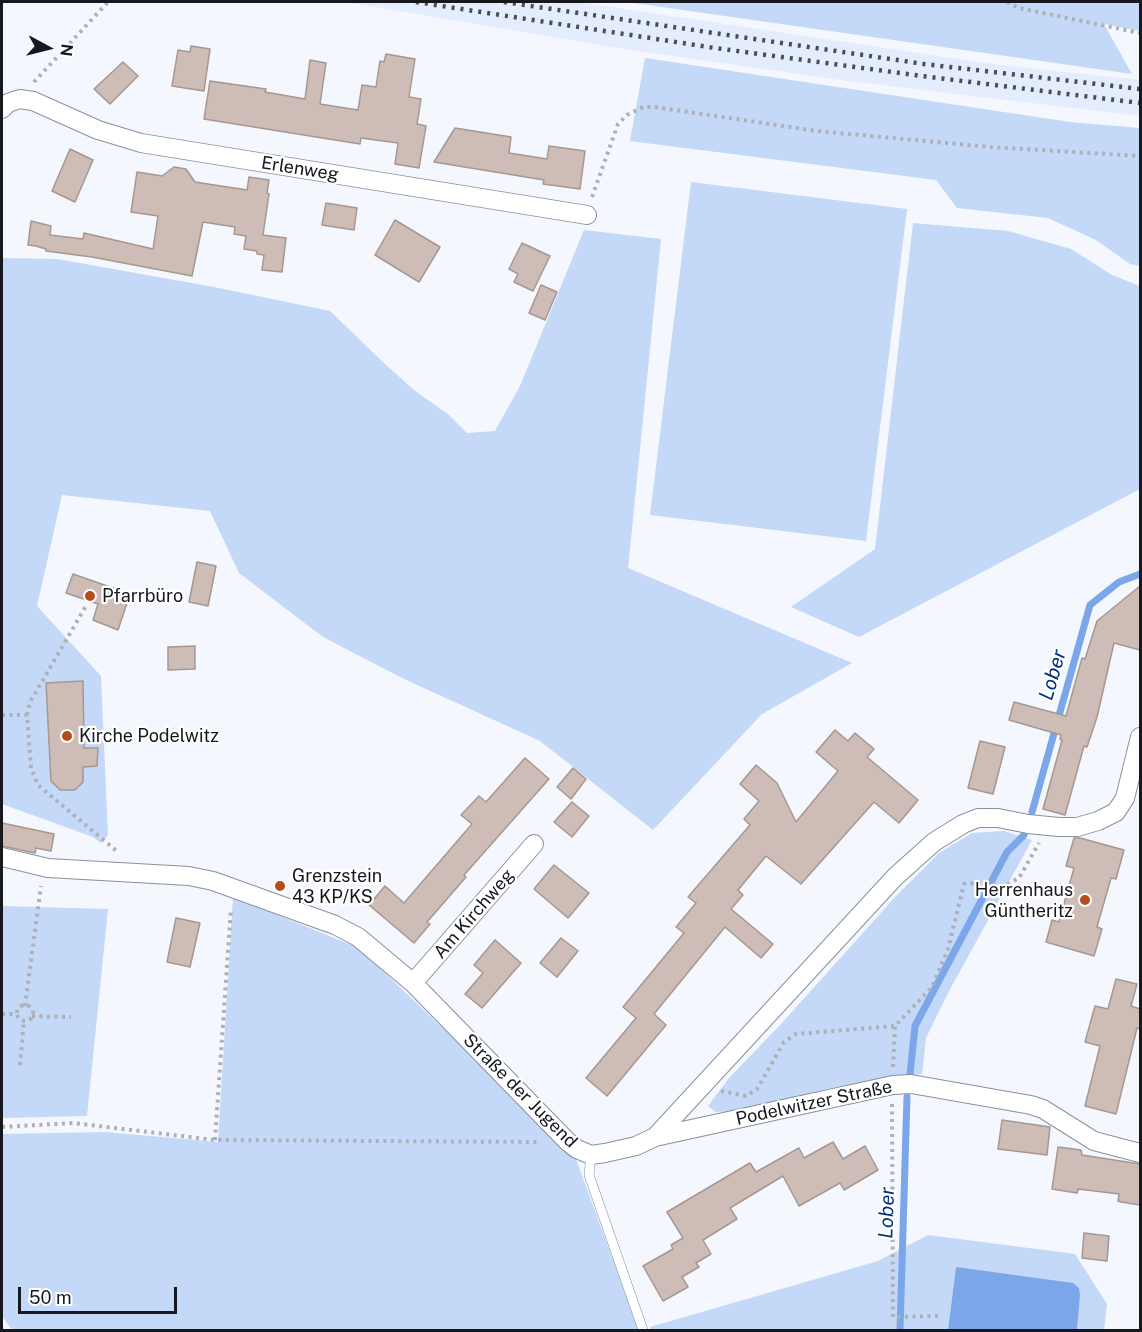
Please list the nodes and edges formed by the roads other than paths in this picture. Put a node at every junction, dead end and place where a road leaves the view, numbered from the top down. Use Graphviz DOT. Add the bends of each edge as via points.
graph roads {
  1 [pos="2,109"];
  2 [pos="587,215"];
  3 [pos="1140,737"];
  4 [pos="1137,768"];
  5 [pos="534,844"];
  6 [pos="2,857"];
  7 [pos="413,984"];
  8 [pos="655,1137"];
  9 [pos="1140,1154"];
  10 [pos="591,1155"];
  11 [pos="643,1330"];
  1 -- 2 [label="street, Erlenweg" via="20,99 33,101 98,130 141,143"];
  3 -- 4 [label="street, Straße der Jugend"];
  4 -- 8 [label="street, Straße der Jugend" via="1116,812 1098,821 1077,827 978,818 934,842 895,877"];
  5 -- 7 [label="street, Am Kirchweg"];
  6 -- 7 [label="street, Straße der Jugend" via="43,867 189,876 213,881 350,933"];
  7 -- 10 [label="street, Straße der Jugend" via="568,1142"];
  8 -- 9 [label="street, Podelwitzer Straße" via="911,1084 1031,1105 1094,1141"];
  8 -- 10 [label="street, Straße der Jugend" via="636,1146"];
  10 -- 11 [label="lane" via="590,1175"];
}
